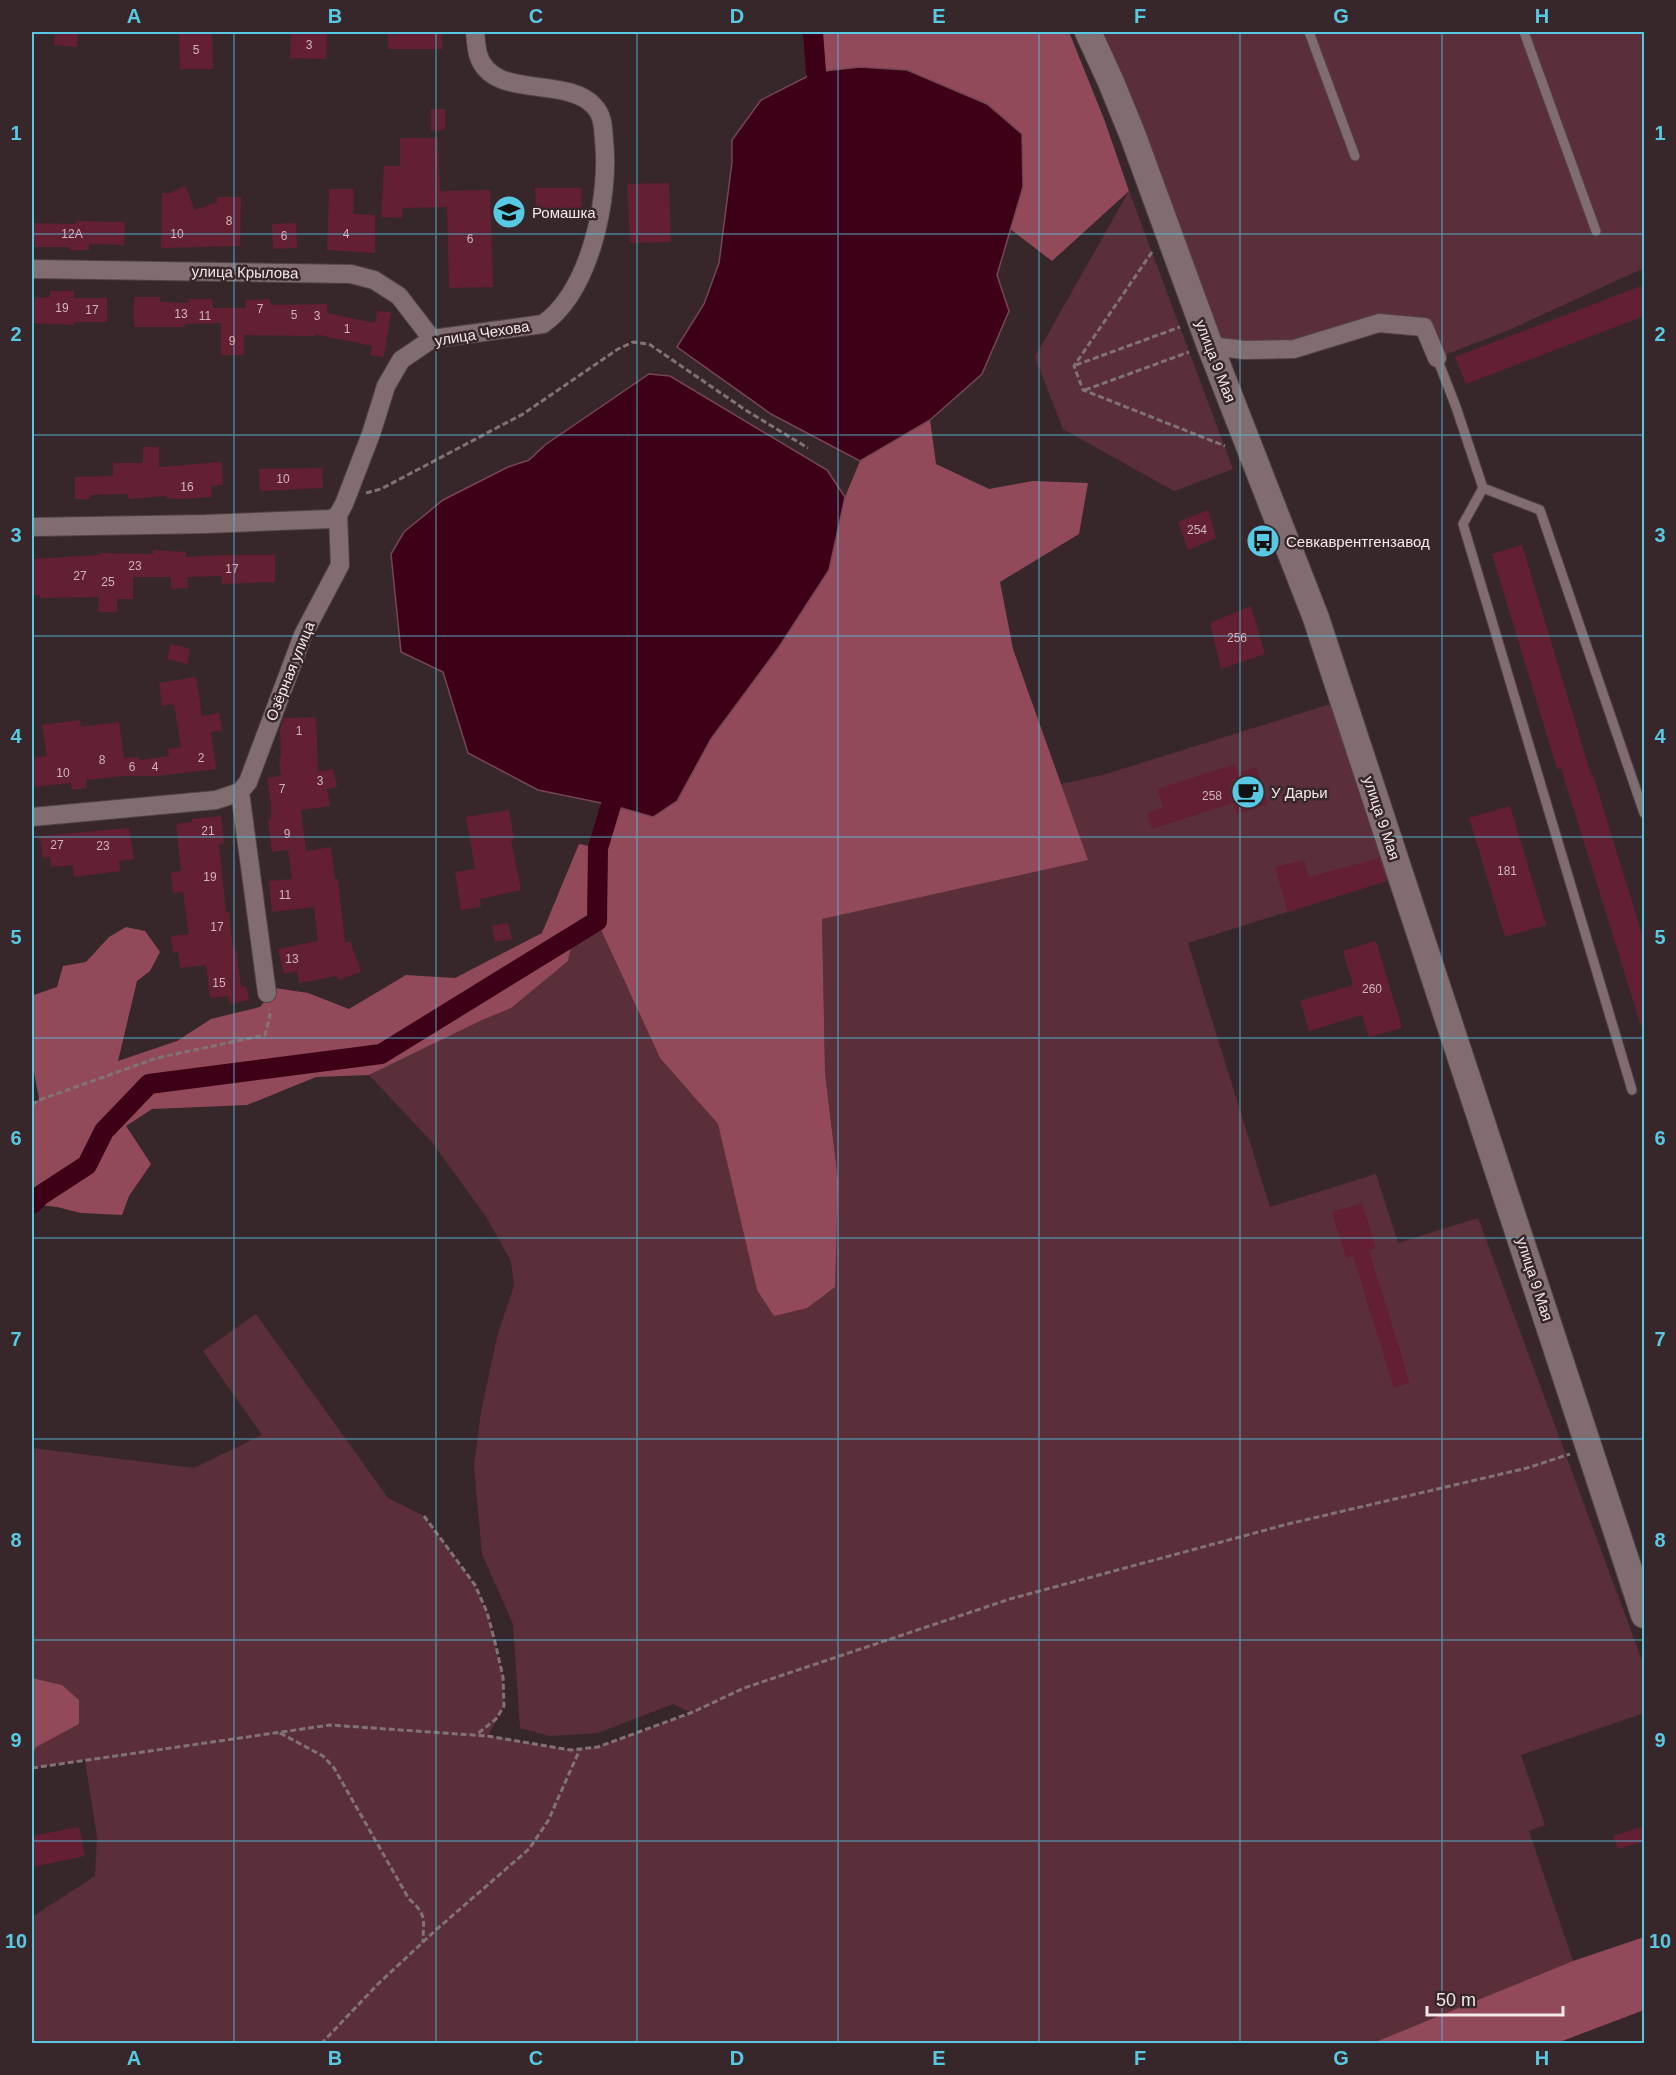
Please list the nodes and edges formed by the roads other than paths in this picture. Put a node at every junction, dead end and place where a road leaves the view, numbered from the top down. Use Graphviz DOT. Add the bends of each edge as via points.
graph roads {
  1 [pos="475,32"];
  2 [pos="1088,32"];
  3 [pos="1309,32"];
  4 [pos="1524,32"];
  5 [pos="1354,156"];
  6 [pos="1596,231"];
  7 [pos="32,269"];
  8 [pos="432,339"];
  9 [pos="1200,348"];
  10 [pos="1437,358"];
  11 [pos="1483,488"];
  12 [pos="338,515"];
  13 [pos="32,527"];
  14 [pos="240,792"];
  15 [pos="1644,813"];
  16 [pos="32,818"];
  17 [pos="267,993"];
  18 [pos="1632,1090"];
  19 [pos="1644,1615"];
  1 -- 8 [label="street, улица Чехова" via="478,54 492,74 505,81 578,95 595,107 602,119 605,152 601,217 580,276 557,314 543,324"];
  2 -- 9 [label="street, улица 9 Мая" via="1133,136"];
  3 -- 5 [label="lane"];
  4 -- 6 [label="lane"];
  7 -- 8 [label="street, улица Крылова" via="351,274 374,280 399,296"];
  8 -- 12 [label="street, улица Чехова" via="401,360 386,386"];
  9 -- 10 [label="street" via="1294,349 1379,323 1424,327"];
  9 -- 19 [label="street, улица 9 Мая" via="1316,618"];
  10 -- 11 [label="lane"];
  11 -- 15 [label="lane" via="1540,510"];
  11 -- 18 [label="lane" via="1462,524"];
  12 -- 13 [label="street" via="321,520"];
  12 -- 14 [label="street, Озёрная улица" via="340,564 303,635 248,782"];
  14 -- 16 [label="street" via="216,800"];
  14 -- 17 [label="street"];
}
